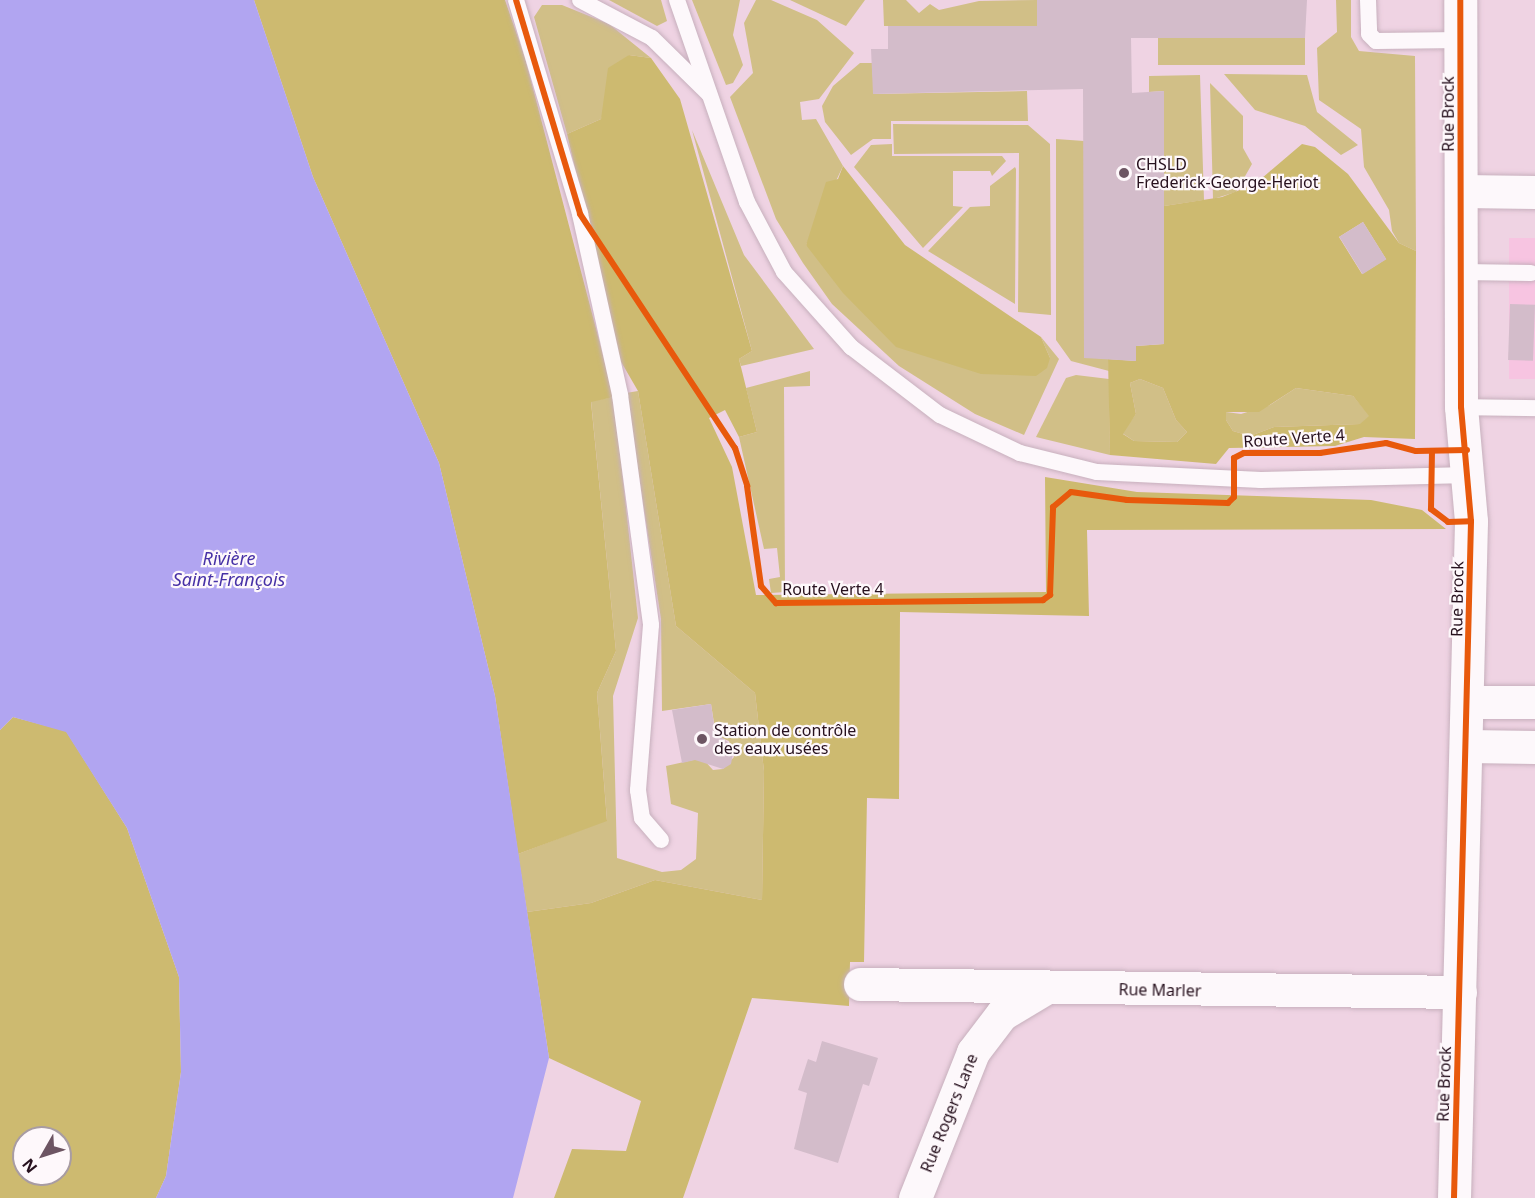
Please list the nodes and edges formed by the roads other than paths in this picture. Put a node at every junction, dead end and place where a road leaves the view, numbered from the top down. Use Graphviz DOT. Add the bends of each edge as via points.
graph roads {
  1 [pos="516,0"];
  2 [pos="580,0"];
  3 [pos="677,0"];
  4 [pos="1368,0"];
  5 [pos="1460,0"];
  6 [pos="1461,40"];
  7 [pos="711,96"];
  8 [pos="1462,191"];
  9 [pos="1535,192"];
  10 [pos="1462,272"];
  11 [pos="1531,273"];
  12 [pos="1461,406"];
  13 [pos="1535,408"];
  14 [pos="1469,476"];
  15 [pos="1469,702"];
  16 [pos="1535,702"];
  17 [pos="1468,746"];
  18 [pos="1535,747"];
  19 [pos="661,840"];
  20 [pos="860,984"];
  21 [pos="1044,989"];
  22 [pos="1460,993"];
  23 [pos="915,1198"];
  24 [pos="1454,1198"];
  1 -- 19 [label="lane" via="580,214 620,395 651,625 638,790 642,818"];
  2 -- 7 [label="lane" via="652,38"];
  3 -- 7 [label="lane"];
  4 -- 6 [label="lane" via="1369,34 1376,41"];
  5 -- 6 [label="street, Rue Brock"];
  6 -- 8 [label="street, Rue Brock"];
  7 -- 14 [label="lane" via="747,202 804,298 877,370 968,430 1036,459 1132,475 1261,480"];
  8 -- 9 [label="street"];
  8 -- 10 [label="street, Rue Brock"];
  10 -- 11 [label="lane"];
  10 -- 12 [label="street, Rue Brock"];
  12 -- 13 [label="lane"];
  12 -- 14 [label="street, Rue Brock"];
  14 -- 15 [label="street, Rue Brock"];
  15 -- 16 [label="street"];
  15 -- 17 [label="street, Rue Brock"];
  17 -- 18 [label="street"];
  17 -- 22 [label="street, Rue Brock"];
  20 -- 21 [label="street, Rue Marler"];
  21 -- 22 [label="street, Rue Marler"];
  21 -- 23 [label="street, Rue Rogers Lane" via="1002,1014 973,1052"];
  22 -- 24 [label="street, Rue Brock"];
}
